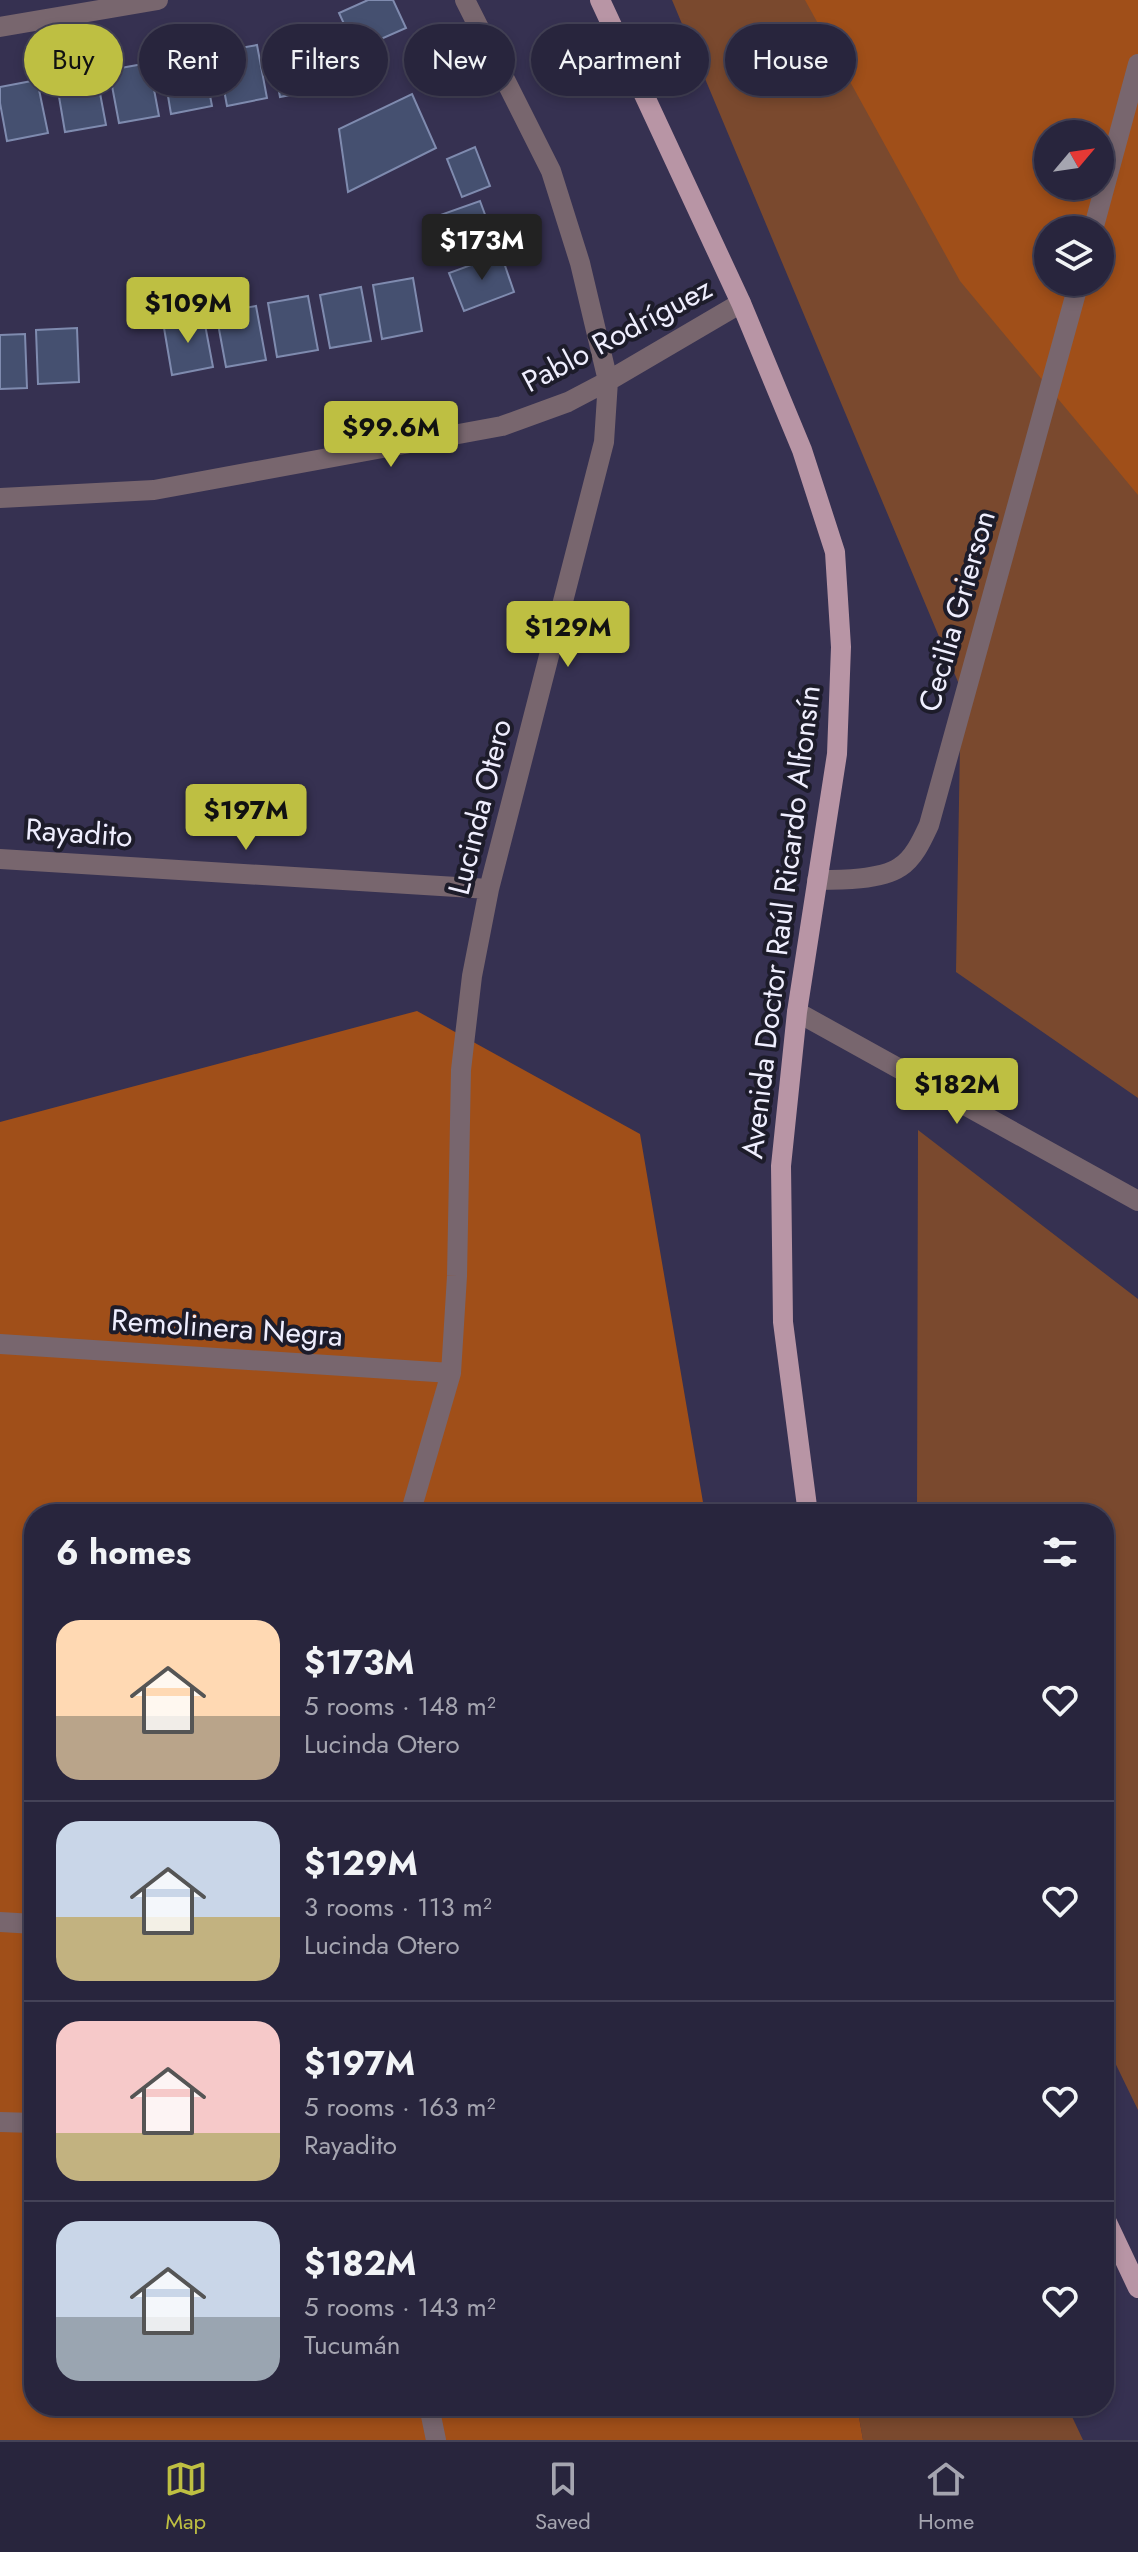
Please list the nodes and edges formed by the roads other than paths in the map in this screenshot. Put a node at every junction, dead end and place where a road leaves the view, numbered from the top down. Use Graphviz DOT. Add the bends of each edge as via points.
graph roads {
  1 [pos="158,0"];
  2 [pos="465,0"];
  3 [pos="600,0"];
  4 [pos="0,27"];
  5 [pos="1138,64"];
  6 [pos="1097,216"];
  7 [pos="1075,296"];
  8 [pos="741,303"];
  9 [pos="608,381"];
  10 [pos="0,498"];
  11 [pos="0,859"];
  12 [pos="817,880"];
  13 [pos="489,889"];
  14 [pos="797,1012"];
  15 [pos="1138,1201"];
  16 [pos="0,1344"];
  17 [pos="451,1373"];
  18 [pos="413,1504"];
  19 [pos="807,1504"];
  20 [pos="0,1922"];
  21 [pos="24,1923"];
  22 [pos="0,2122"];
  23 [pos="24,2123"];
  24 [pos="1114,2237"];
  25 [pos="1138,2288"];
  26 [pos="431,2416"];
  27 [pos="436,2440"];
  1 -- 4 [label="street"];
  2 -- 9 [label="street, Lucinda Otero" via="551,171"];
  3 -- 8 [label="main road, Avenida Doctor Raúl Ricardo Alfonsín"];
  5 -- 6 [label="street"];
  7 -- 12 [label="street, Cecilia Grierson" via="929,825 900,868 859,879"];
  8 -- 9 [label="street, Pablo Rodríguez"];
  8 -- 12 [label="main road, Avenida Doctor Raúl Ricardo Alfonsín" via="802,450 835,552 841,647 837,754"];
  9 -- 10 [label="street, Pablo Rodríguez" via="502,426 154,490"];
  9 -- 13 [label="street, Lucinda Otero" via="604,442"];
  11 -- 13 [label="street, Rayadito"];
  12 -- 14 [label="main road, Avenida Doctor Raúl Ricardo Alfonsín"];
  13 -- 17 [label="street, Lucinda Otero" via="461,1070"];
  14 -- 15 [label="street"];
  14 -- 19 [label="main road, Avenida Doctor Raúl Ricardo Alfonsín" via="781,1166 783,1322"];
  16 -- 17 [label="street, Remolinera Negra"];
  17 -- 18 [label="street, Lucinda Otero"];
  20 -- 21 [label="street"];
  22 -- 23 [label="street"];
  24 -- 25 [label="main road"];
  26 -- 27 [label="street"];
}
